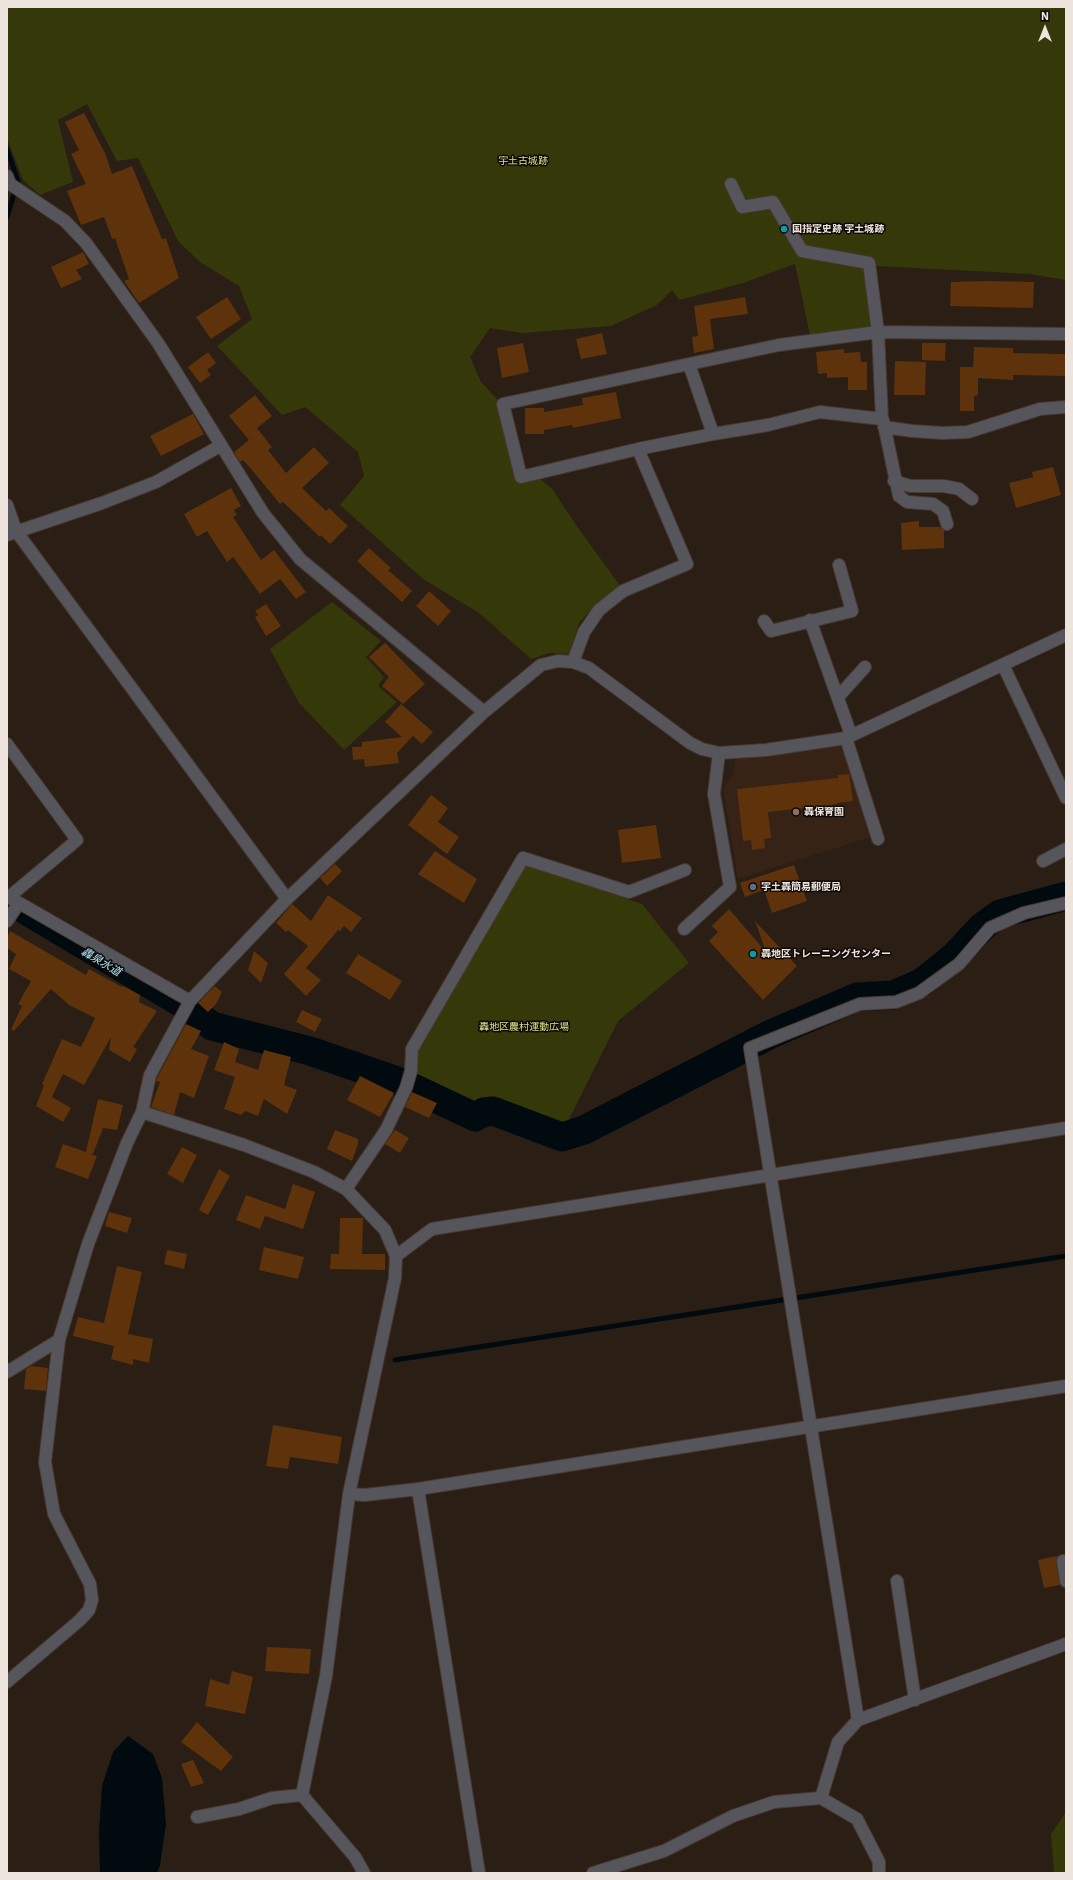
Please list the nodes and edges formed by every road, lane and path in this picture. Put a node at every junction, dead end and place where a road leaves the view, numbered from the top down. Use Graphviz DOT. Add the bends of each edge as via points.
graph roads {
  1 [pos="731,184"];
  2 [pos="8,185"];
  3 [pos="878,332"];
  4 [pos="1066,334"];
  5 [pos="689,364"];
  6 [pos="1066,407"];
  7 [pos="883,423"];
  8 [pos="713,434"];
  9 [pos="220,446"];
  10 [pos="638,449"];
  11 [pos="894,481"];
  12 [pos="972,498"];
  13 [pos="7,505"];
  14 [pos="947,524"];
  15 [pos="12,533"];
  16 [pos="839,565"];
  17 [pos="810,620"];
  18 [pos="764,621"];
  19 [pos="1066,635"];
  20 [pos="573,662"];
  21 [pos="1003,665"];
  22 [pos="865,667"];
  23 [pos="838,697"];
  24 [pos="484,712"];
  25 [pos="848,736"];
  26 [pos="7,744"];
  27 [pos="718,753"];
  28 [pos="1066,798"];
  29 [pos="878,839"];
  30 [pos="1066,849"];
  31 [pos="1043,861"];
  32 [pos="685,870"];
  33 [pos="12,899"];
  34 [pos="287,899"];
  35 [pos="1066,903"];
  36 [pos="7,921"];
  37 [pos="684,929"];
  38 [pos="190,1001"];
  39 [pos="142,1112"];
  40 [pos="1066,1128"];
  41 [pos="770,1176"];
  42 [pos="346,1190"];
  43 [pos="396,1256"];
  44 [pos="59,1340"];
  45 [pos="7,1372"];
  46 [pos="1066,1386"];
  47 [pos="812,1426"];
  48 [pos="418,1489"];
  49 [pos="349,1494"];
  50 [pos="1063,1561"];
  51 [pos="897,1581"];
  52 [pos="1066,1581"];
  53 [pos="1066,1644"];
  54 [pos="7,1682"];
  55 [pos="915,1700"];
  56 [pos="858,1720"];
  57 [pos="302,1795"];
  58 [pos="821,1798"];
  59 [pos="197,1817"];
  60 [pos="364,1873"];
  61 [pos="479,1873"];
  62 [pos="593,1873"];
  63 [pos="879,1873"];
  1 -- 3 [label="street" via="742,207 773,202 802,251 869,263"];
  2 -- 9 [label="street" via="65,221 86,243 158,343"];
  3 -- 4 [label="street"];
  3 -- 5 [label="street" via="779,345"];
  3 -- 7 [label="street"];
  5 -- 8 [label="street"];
  5 -- 10 [label="street" via="503,404 521,477"];
  6 -- 7 [label="street" via="1040,409 968,432 912,431"];
  7 -- 8 [label="street" via="820,412 768,425"];
  7 -- 11 [label="street"];
  8 -- 10 [label="street"];
  9 -- 15 [label="street" via="156,482"];
  9 -- 24 [label="street" via="263,513 300,559"];
  10 -- 20 [label="street" via="687,564 623,591 599,610 584,632"];
  11 -- 12 [label="street" via="910,486 944,486 959,489"];
  11 -- 14 [label="street" via="899,496 907,502 933,504 943,511"];
  13 -- 15 [label="street"];
  15 -- 34 [label="street"];
  16 -- 17 [label="street" via="852,611"];
  17 -- 18 [label="street" via="771,631"];
  17 -- 23 [label="street"];
  19 -- 21 [label="street"];
  20 -- 24 [label="street" via="558,661 541,665"];
  20 -- 27 [label="street" via="588,668 690,743 702,750"];
  21 -- 25 [label="street"];
  21 -- 28 [label="street"];
  22 -- 23 [label="street"];
  23 -- 25 [label="street"];
  24 -- 34 [label="street"];
  25 -- 27 [label="street" via="766,750"];
  25 -- 29 [label="street"];
  26 -- 33 [label="street" via="77,840"];
  27 -- 37 [label="street" via="714,794 730,887"];
  30 -- 31 [label="street"];
  32 -- 42 [label="street" via="629,892 523,858 412,1050 411,1071 406,1088 386,1130"];
  33 -- 36 [label="street"];
  33 -- 38 [label="street"];
  34 -- 38 [label="street"];
  35 -- 41 [label="street" via="1024,914 990,928 959,964 919,992 896,1002 860,1004 750,1048"];
  38 -- 39 [label="street" via="150,1075"];
  39 -- 42 [label="street" via="258,1150 314,1172"];
  39 -- 44 [label="street" via="127,1143 88,1244"];
  40 -- 41 [label="street"];
  41 -- 43 [label="street" via="432,1229"];
  41 -- 47 [label="street"];
  42 -- 43 [label="street" via="385,1230"];
  43 -- 49 [label="street" via="395,1278"];
  44 -- 45 [label="street"];
  44 -- 54 [label="street" via="45,1462 54,1514 90,1584 92,1600 89,1610 80,1620"];
  46 -- 47 [label="street"];
  47 -- 48 [label="street"];
  47 -- 56 [label="street"];
  48 -- 49 [label="street" via="365,1495"];
  48 -- 61 [label="street"];
  49 -- 57 [label="street" via="326,1676"];
  50 -- 52 [label="street"];
  51 -- 55 [label="street"];
  53 -- 55 [label="street"];
  55 -- 56 [label="street"];
  56 -- 58 [label="street" via="838,1742"];
  57 -- 59 [label="street" via="272,1798 239,1809"];
  57 -- 60 [label="street" via="355,1857"];
  58 -- 62 [label="street" via="774,1802 733,1816 664,1851"];
  58 -- 63 [label="street" via="856,1819 879,1862"];
}
